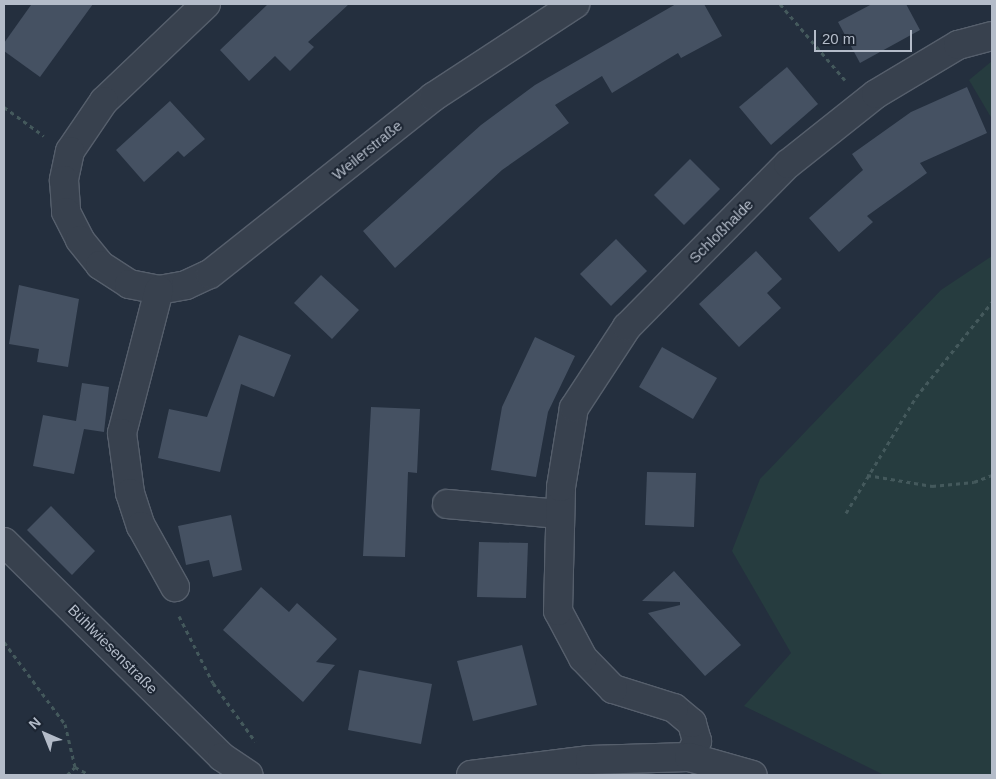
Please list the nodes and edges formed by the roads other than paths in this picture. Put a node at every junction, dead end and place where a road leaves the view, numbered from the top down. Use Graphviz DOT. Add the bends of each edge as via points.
graph roads {
  1 [pos="206,4"];
  2 [pos="575,4"];
  3 [pos="992,36"];
  4 [pos="159,290"];
  5 [pos="447,504"];
  6 [pos="560,514"];
  7 [pos="4,542"];
  8 [pos="175,587"];
  9 [pos="689,757"];
  10 [pos="488,774"];
  11 [pos="249,775"];
  12 [pos="753,775"];
  1 -- 4 [label="street, Weilerstraße" via="88,121 70,151 64,180 66,212 80,240 100,265 129,284"];
  2 -- 4 [label="street, Weilerstraße" via="433,97 210,274 186,286"];
  3 -- 6 [label="street, Schloßhalde" via="958,45 864,103 788,164 627,327 574,408"];
  4 -- 8 [label="street" via="122,433 130,493 140,526"];
  5 -- 6 [label="street"];
  6 -- 9 [label="street, Schloßhalde" via="558,611 583,658 613,689 684,714 698,741"];
  7 -- 11 [label="street, Bühlwiesenstraße" via="222,757"];
  9 -- 10 [label="street" via="590,760"];
  9 -- 12 [label="street"];
}
